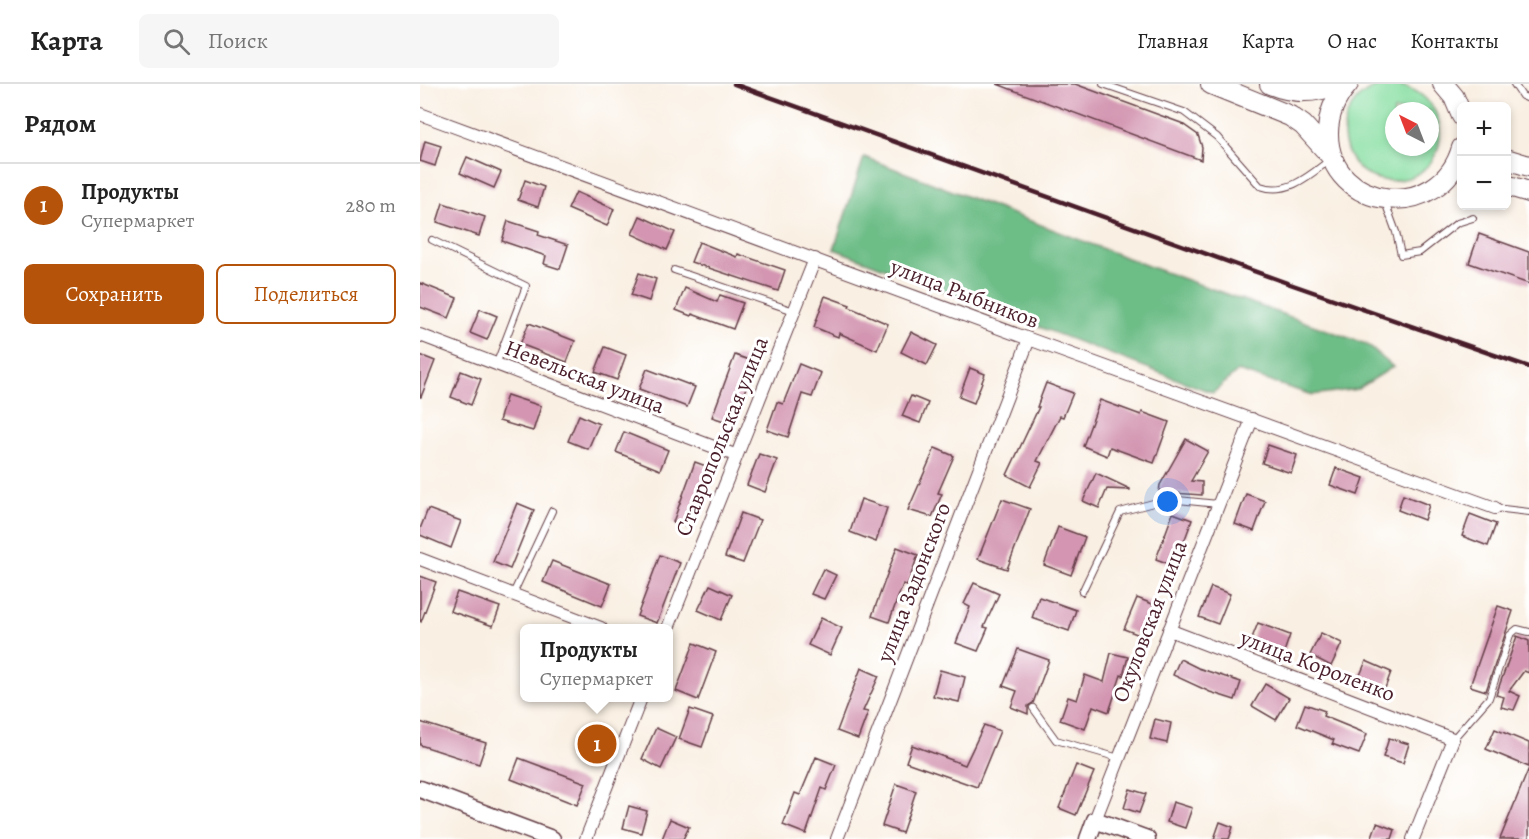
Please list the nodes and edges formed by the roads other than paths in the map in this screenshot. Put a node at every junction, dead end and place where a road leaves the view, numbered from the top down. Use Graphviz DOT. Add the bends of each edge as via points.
graph roads {
  1 [pos="1103,84"];
  2 [pos="1211,84"];
  3 [pos="1270,84"];
  4 [pos="1339,84"];
  5 [pos="1348,84"];
  6 [pos="1514,84"];
  7 [pos="1450,88"];
  8 [pos="1529,99"];
  9 [pos="1457,106"];
  10 [pos="420,114"];
  11 [pos="1458,156"];
  12 [pos="1333,158"];
  13 [pos="1511,161"];
  14 [pos="1529,166"];
  15 [pos="1457,180"];
  16 [pos="1438,185"];
  17 [pos="1511,187"];
  18 [pos="1529,192"];
  19 [pos="1384,199"];
  20 [pos="1473,218"];
  21 [pos="432,240"];
  22 [pos="815,259"];
  23 [pos="674,270"];
  24 [pos="794,311"];
  25 [pos="420,335"];
  26 [pos="1029,339"];
  27 [pos="496,365"];
  28 [pos="1252,419"];
  29 [pos="735,455"];
  30 [pos="1218,504"];
  31 [pos="1496,508"];
  32 [pos="552,511"];
  33 [pos="1529,512"];
  34 [pos="420,559"];
  35 [pos="1082,592"];
  36 [pos="512,594"];
  37 [pos="591,624"];
  38 [pos="670,624"];
  39 [pos="1169,630"];
  40 [pos="1529,632"];
  41 [pos="639,702"];
  42 [pos="1033,708"];
  43 [pos="1453,739"];
  44 [pos="1119,758"];
  45 [pos="420,789"];
  46 [pos="1095,820"];
  47 [pos="552,839"];
  48 [pos="586,839"];
  49 [pos="837,839"];
  50 [pos="1088,839"];
  51 [pos="1147,839"];
  52 [pos="1413,839"];
  1 -- 12 [label="lane" via="1184,112 1217,137 1260,186 1268,189 1283,189"];
  2 -- 12 [label="main road" via="1290,116"];
  3 -- 4 [label="main road" via="1301,93"];
  5 -- 12 [label="main road" via="1332,107 1328,124"];
  6 -- 8 [label="lane"];
  7 -- 9 [label="main road"];
  10 -- 22 [label="street, улица Рыбников"];
  11 -- 16 [label="main road"];
  12 -- 19 [label="main road" via="1351,183"];
  13 -- 14 [label="main road"];
  15 -- 16 [label="main road"];
  16 -- 19 [label="main road" via="1413,198"];
  17 -- 18 [label="main road"];
  19 -- 20 [label="lane" via="1401,255 1420,252 1456,223"];
  21 -- 27 [label="lane" via="526,286"];
  22 -- 24 [label="street, Ставропольская улица"];
  22 -- 26 [label="street, улица Рыбников"];
  23 -- 24 [label="lane"];
  24 -- 29 [label="street, Ставропольская улица"];
  25 -- 27 [label="street, Невельская улица"];
  26 -- 28 [label="street, улица Рыбников"];
  26 -- 49 [label="street, улица Задонского"];
  27 -- 29 [label="street, Невельская улица"];
  28 -- 30 [label="street, Окуловская улица"];
  28 -- 31 [label="street, улица Рыбников"];
  29 -- 38 [label="street, Ставропольская улица"];
  30 -- 35 [label="lane" via="1168,499 1120,512"];
  30 -- 39 [label="street, Окуловская улица"];
  31 -- 33 [label="lane"];
  32 -- 36 [label="lane"];
  34 -- 36 [label="street"];
  36 -- 37 [label="street"];
  39 -- 43 [label="street, улица Короленко"];
  39 -- 44 [label="street, Окуловская улица"];
  40 -- 43 [label="lane" via="1516,629 1510,635 1489,698"];
  41 -- 48 [label="street"];
  42 -- 44 [label="lane" via="1056,740"];
  43 -- 52 [label="street"];
  44 -- 46 [label="street, Окуловская улица"];
  45 -- 47 [label="street"];
  46 -- 50 [label="street, Окуловская улица"];
  46 -- 51 [label="street"];
}
